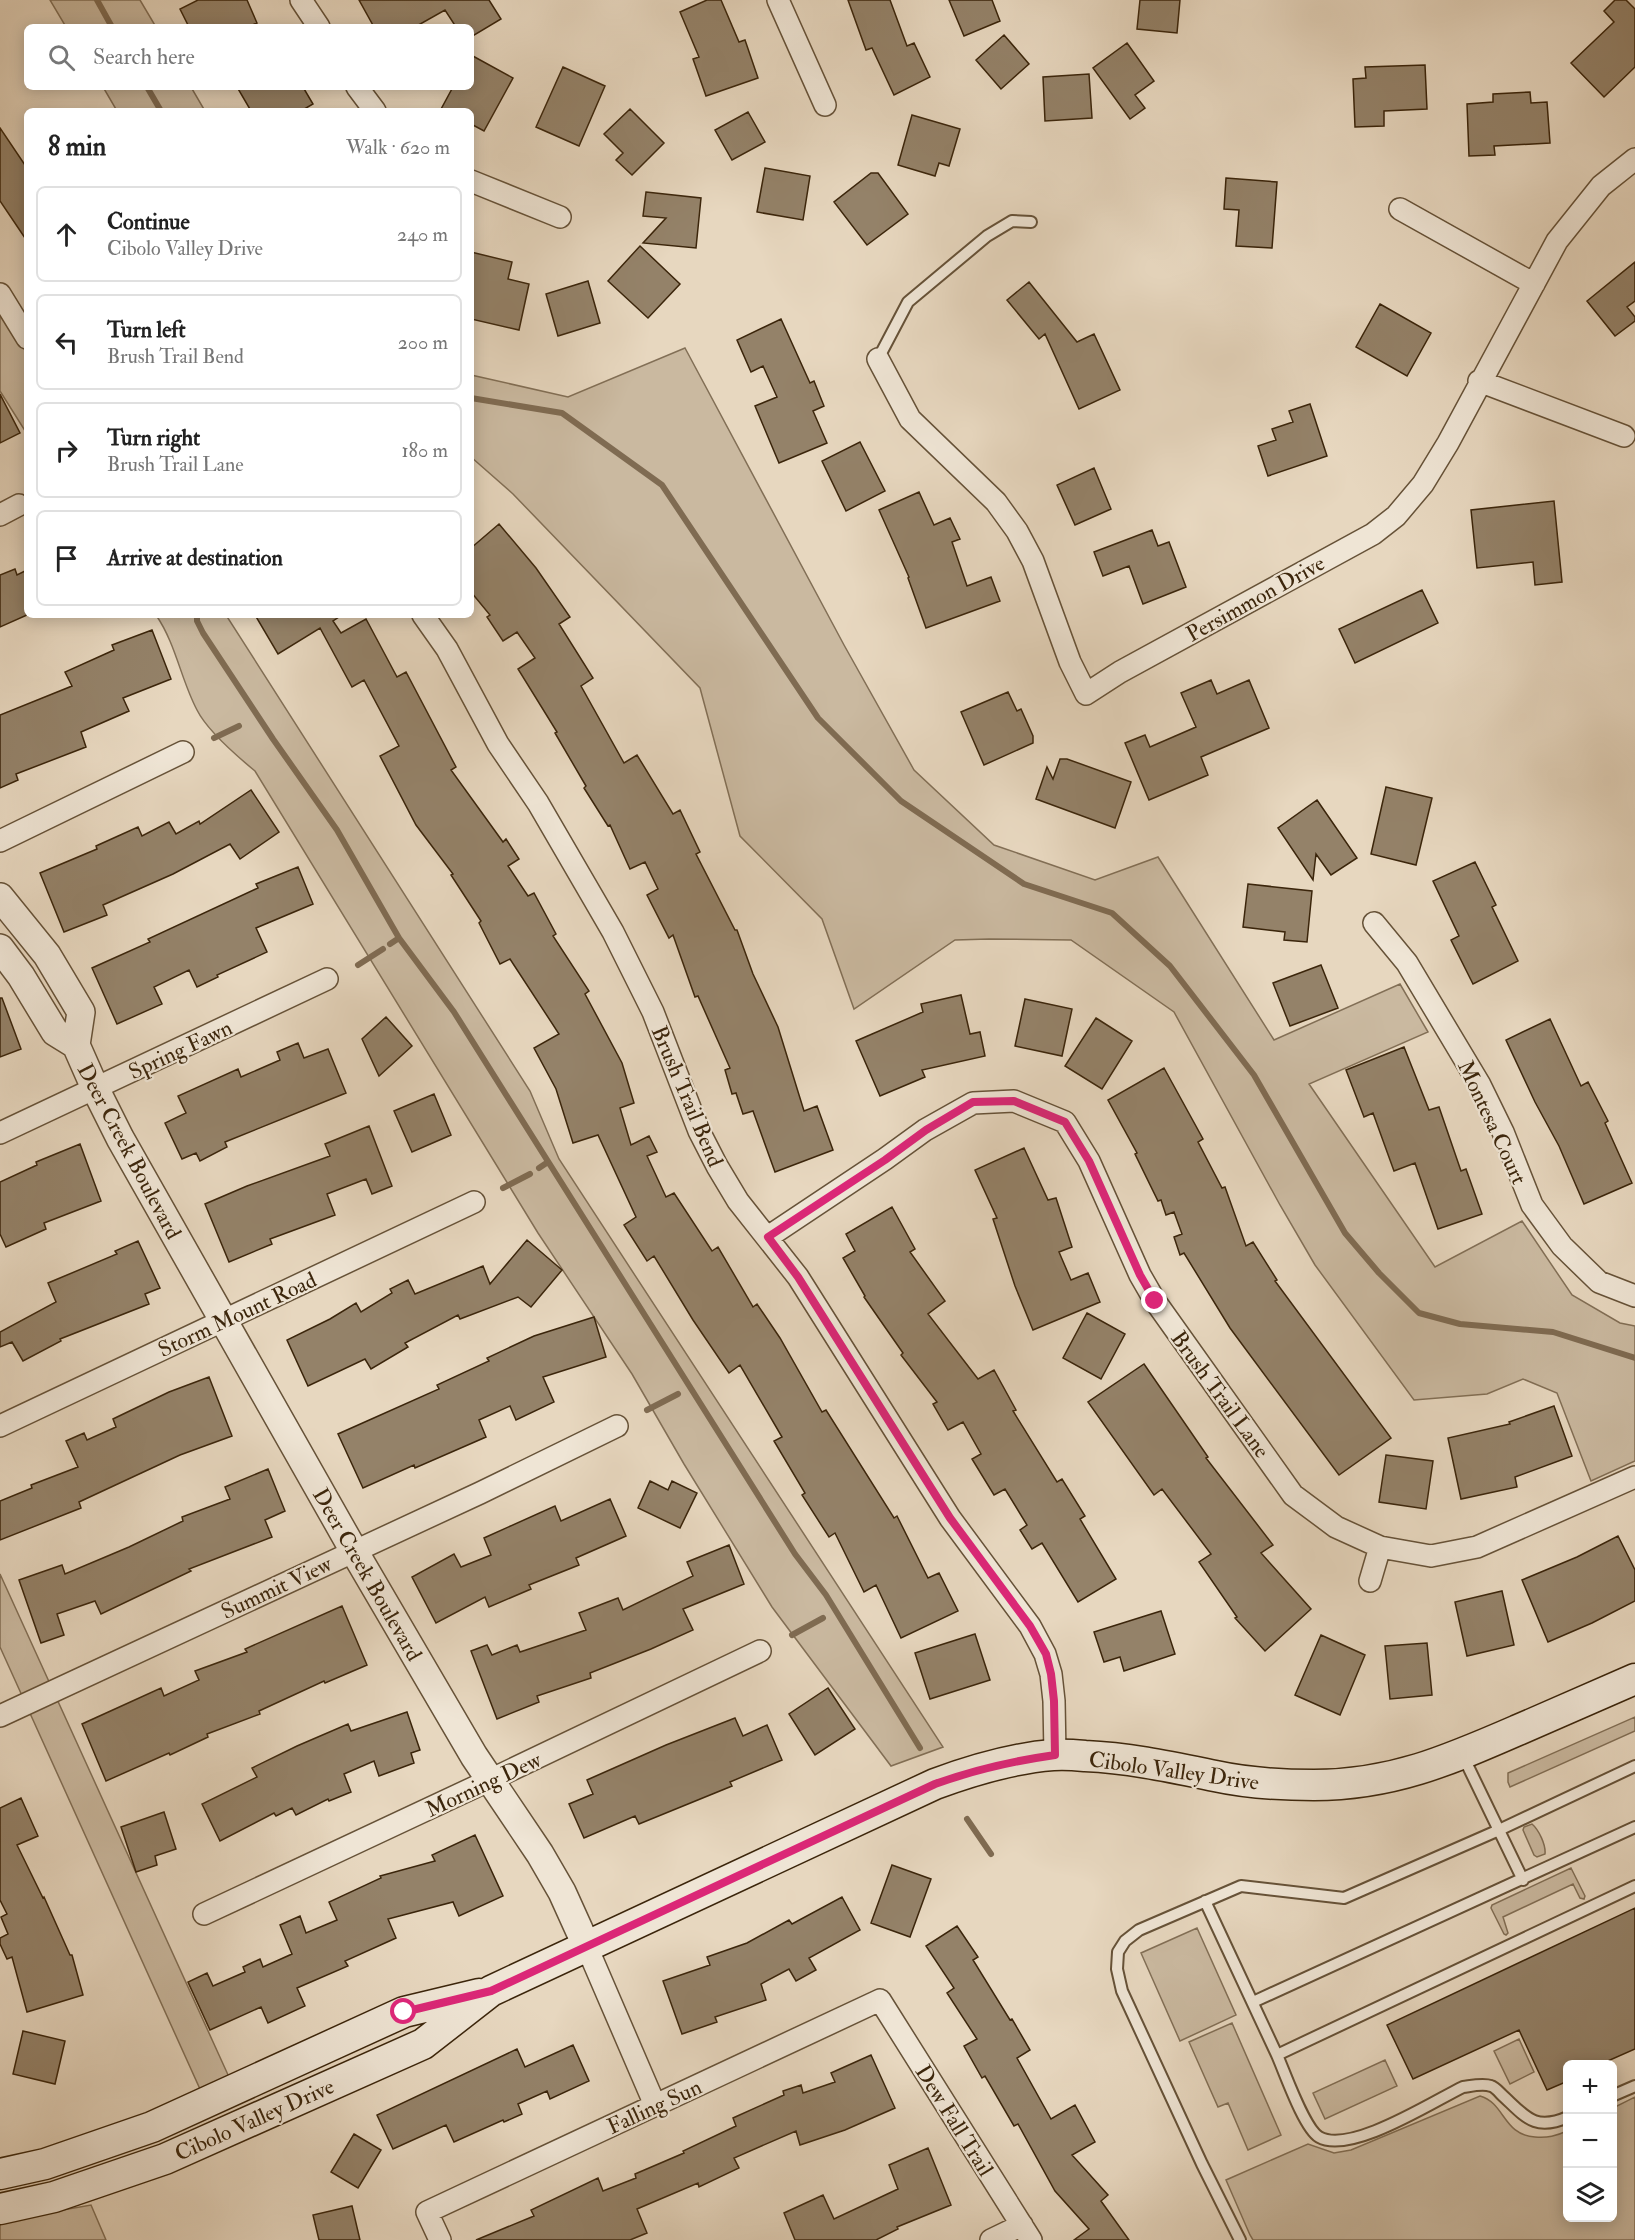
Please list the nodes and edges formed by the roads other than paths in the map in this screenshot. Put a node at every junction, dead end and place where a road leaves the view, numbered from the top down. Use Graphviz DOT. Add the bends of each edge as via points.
graph roads {
  1 [pos="301,0"];
  2 [pos="778,0"];
  3 [pos="317,24"];
  4 [pos="359,90"];
  5 [pos="825,105"];
  6 [pos="373,108"];
  7 [pos="1635,159"];
  8 [pos="474,182"];
  9 [pos="1400,209"];
  10 [pos="560,217"];
  11 [pos="1030,222"];
  12 [pos="1534,284"];
  13 [pos="0,294"];
  14 [pos="24,333"];
  15 [pos="878,359"];
  16 [pos="1479,381"];
  17 [pos="1624,436"];
  18 [pos="425,618"];
  19 [pos="183,752"];
  20 [pos="0,841"];
  21 [pos="0,897"];
  22 [pos="1374,923"];
  23 [pos="0,948"];
  24 [pos="327,979"];
  25 [pos="76,1045"];
  26 [pos="94,1088"];
  27 [pos="0,1132"];
  28 [pos="474,1202"];
  29 [pos="768,1237"];
  30 [pos="1635,1296"];
  31 [pos="223,1321"];
  32 [pos="0,1426"];
  33 [pos="617,1426"];
  34 [pos="1635,1478"];
  35 [pos="1380,1547"];
  36 [pos="354,1551"];
  37 [pos="1370,1581"];
  38 [pos="760,1651"];
  39 [pos="1635,1679"];
  40 [pos="0,1716"];
  41 [pos="1463,1754"];
  42 [pos="1055,1755"];
  43 [pos="1635,1766"];
  44 [pos="490,1780"];
  45 [pos="1635,1827"];
  46 [pos="1499,1830"];
  47 [pos="1523,1880"];
  48 [pos="1635,1886"];
  49 [pos="1205,1901"];
  50 [pos="204,1914"];
  51 [pos="586,1945"];
  52 [pos="491,1991"];
  53 [pos="880,2000"];
  54 [pos="1253,2002"];
  55 [pos="1277,2055"];
  56 [pos="1635,2086"];
  57 [pos="1617,2094"];
  58 [pos="655,2105"];
  59 [pos="1563,2119"];
  60 [pos="0,2174"];
  61 [pos="0,2209"];
  62 [pos="1026,2233"];
  63 [pos="440,2240"];
  64 [pos="991,2240"];
  65 [pos="1240,2240"];
  1 -- 3 [label="street"];
  2 -- 5 [label="street"];
  4 -- 6 [label="street"];
  7 -- 12 [label="street, Persimmon Drive" via="1601,186 1574,218"];
  8 -- 10 [label="street"];
  9 -- 12 [label="street"];
  11 -- 15 [label="lane" via="1012,221 987,236 908,302"];
  12 -- 16 [label="street, Persimmon Drive"];
  13 -- 14 [label="street"];
  15 -- 16 [label="street, Persimmon Drive" via="910,419 996,502 1017,531 1033,561 1070,662 1086,694 1373,534 1396,516 1423,484"];
  16 -- 17 [label="street"];
  18 -- 29 [label="street, Brush Trail Bend" via="613,932 653,1012 699,1131 738,1201"];
  19 -- 20 [label="street"];
  21 -- 25 [label="street, Deer Creek Boulevard" via="47,956 81,1012"];
  22 -- 30 [label="street, Montesa Court" via="1407,963 1480,1085 1532,1205 1562,1246 1599,1282"];
  23 -- 25 [label="street, Deer Creek Boulevard" via="55,1032"];
  24 -- 26 [label="street, Spring Fawn"];
  25 -- 26 [label="street, Deer Creek Boulevard"];
  26 -- 27 [label="street, Spring Fawn"];
  26 -- 31 [label="street, Deer Creek Boulevard"];
  28 -- 31 [label="street, Storm Mount Road"];
  29 -- 35 [label="street, Brush Trail Lane" via="973,1102 1014,1101 1065,1122 1089,1161 1155,1301 1293,1495 1336,1527"];
  29 -- 42 [label="street, Brush Trail Bend" via="798,1277 950,1518 1030,1626 1046,1654 1054,1701"];
  31 -- 32 [label="street, Storm Mount Road"];
  31 -- 36 [label="street, Deer Creek Boulevard"];
  33 -- 36 [label="street, Summit View"];
  34 -- 35 [label="street, Brush Trail Lane" via="1477,1547 1431,1556"];
  35 -- 37 [label="street"];
  36 -- 40 [label="street, Summit View"];
  36 -- 44 [label="street, Deer Creek Boulevard"];
  38 -- 44 [label="street, Morning Dew"];
  39 -- 41 [label="main road, Cibolo Valley Drive"];
  41 -- 42 [label="main road, Cibolo Valley Drive" via="1413,1772 1316,1785 1263,1783 1120,1758"];
  41 -- 46 [label="lane"];
  42 -- 51 [label="main road, Cibolo Valley Drive" via="1002,1763 935,1784"];
  43 -- 46 [label="lane"];
  44 -- 50 [label="street, Morning Dew"];
  44 -- 51 [label="street, Deer Creek Boulevard" via="557,1882"];
  45 -- 47 [label="lane"];
  46 -- 47 [label="lane"];
  46 -- 49 [label="lane" via="1344,1898 1241,1886"];
  47 -- 54 [label="lane"];
  48 -- 55 [label="lane"];
  49 -- 54 [label="lane"];
  49 -- 65 [label="lane" via="1139,1930 1118,1952 1117,1970 1122,1991"];
  51 -- 52 [label="main road, Cibolo Valley Drive"];
  51 -- 58 [label="street, Deer Creek Boulevard"];
  52 -- 60 [label="main road, Cibolo Valley Drive" via="404,2012 152,2127 45,2164"];
  52 -- 61 [label="main road, Cibolo Valley Drive" via="423,2044 165,2159 54,2198"];
  53 -- 58 [label="street, Falling Sun"];
  53 -- 62 [label="street, Dew Fall Trail"];
  54 -- 55 [label="lane"];
  55 -- 59 [label="lane" via="1306,2121 1318,2136 1335,2142 1367,2136 1471,2086 1492,2086 1524,2117 1539,2124"];
  56 -- 57 [label="lane"];
  58 -- 63 [label="street, Falling Sun" via="427,2212"];
  62 -- 64 [label="street"];
}
